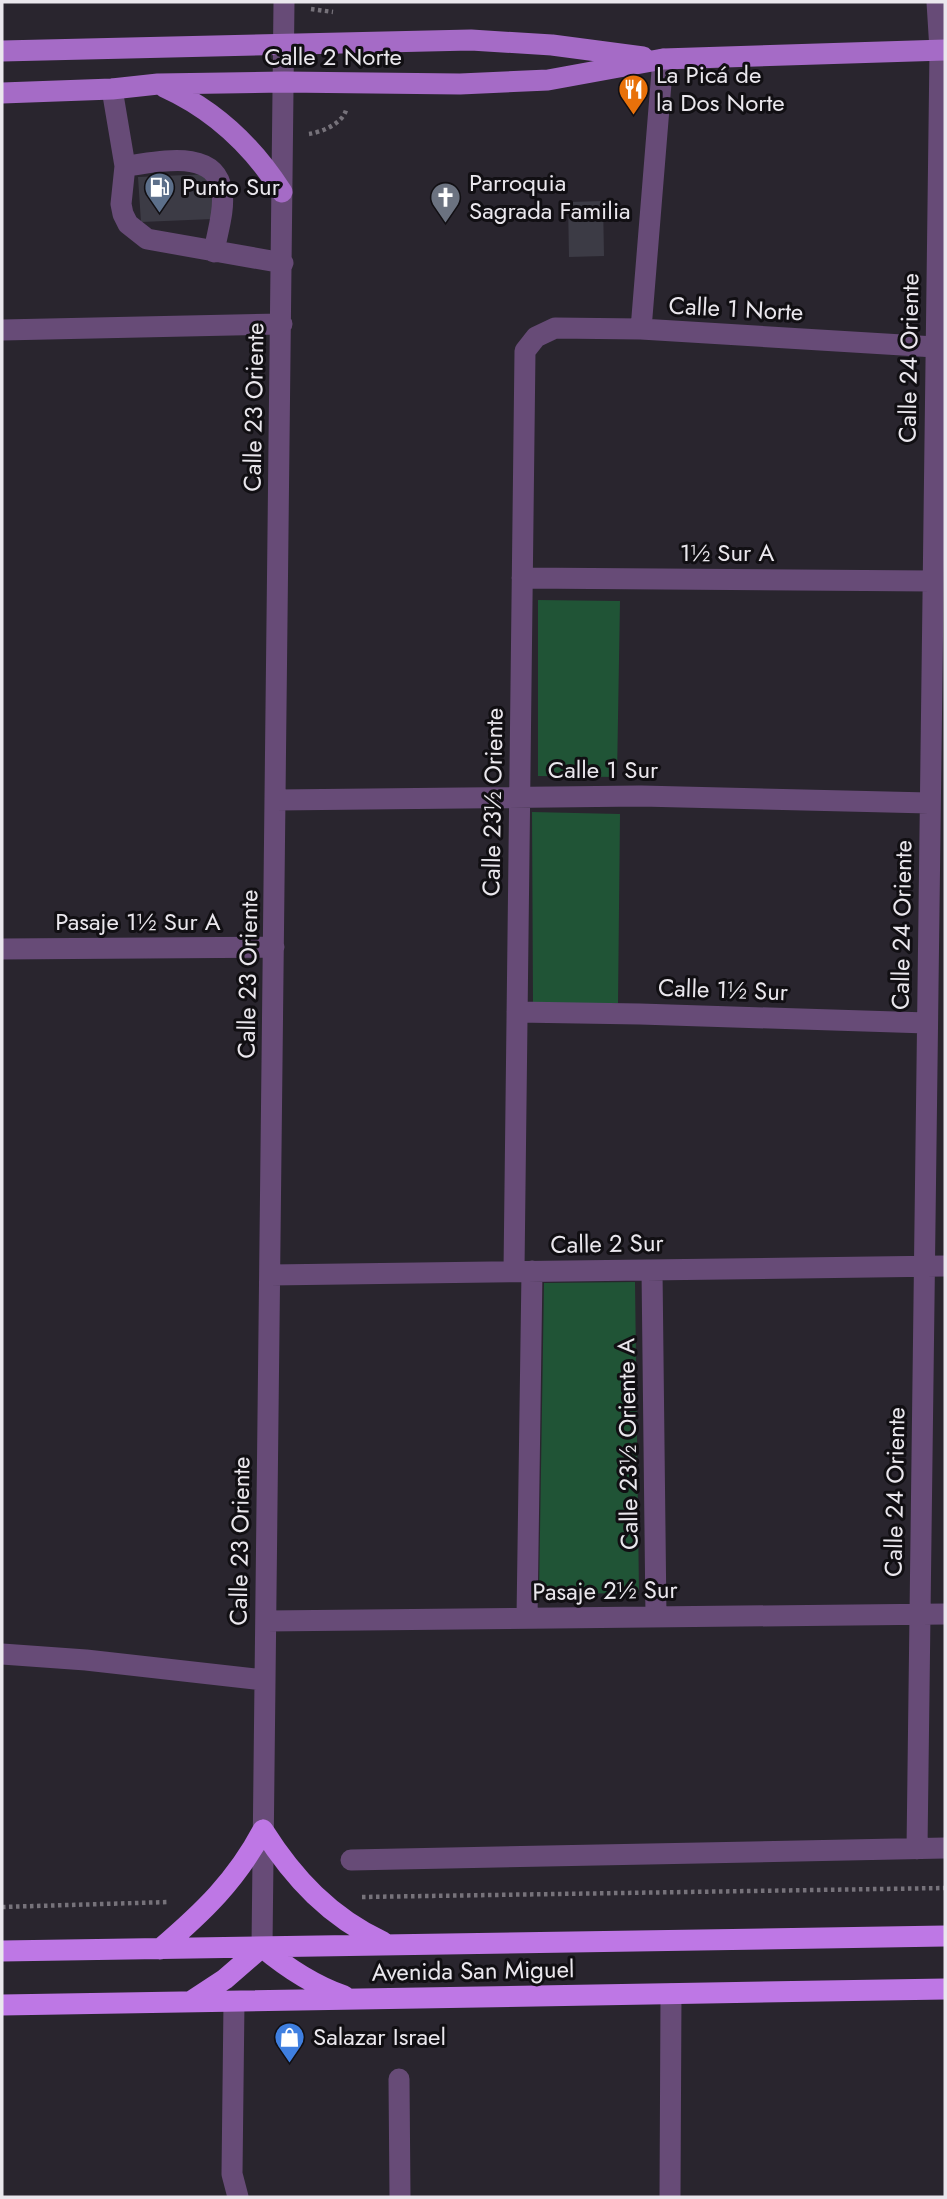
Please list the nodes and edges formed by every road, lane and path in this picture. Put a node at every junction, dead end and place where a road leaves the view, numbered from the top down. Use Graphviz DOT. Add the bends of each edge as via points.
graph roads {
  1 [pos="284,2"];
  2 [pos="937,2"];
  3 [pos="283,43"];
  4 [pos="942,50"];
  5 [pos="2,51"];
  6 [pos="663,59"];
  7 [pos="284,82"];
  8 [pos="159,84"];
  9 [pos="112,89"];
  10 [pos="2,93"];
  11 [pos="125,166"];
  12 [pos="282,192"];
  13 [pos="214,251"];
  14 [pos="283,263"];
  15 [pos="282,324"];
  16 [pos="641,329"];
  17 [pos="2,330"];
  18 [pos="938,334"];
  19 [pos="536,337"];
  20 [pos="522,578"];
  21 [pos="932,581"];
  22 [pos="938,682"];
  23 [pos="519,796"];
  24 [pos="276,800"];
  25 [pos="929,803"];
  26 [pos="274,947"];
  27 [pos="2,949"];
  28 [pos="517,1012"];
  29 [pos="927,1023"];
  30 [pos="935,1266"];
  31 [pos="652,1270"];
  32 [pos="523,1271"];
  33 [pos="270,1275"];
  34 [pos="945,1614"];
  35 [pos="920,1615"];
  36 [pos="656,1617"];
  37 [pos="527,1618"];
  38 [pos="266,1621"];
  39 [pos="2,1654"];
  40 [pos="264,1681"];
  41 [pos="263,1830"];
  42 [pos="945,1848"];
  43 [pos="917,1849"];
  44 [pos="351,1860"];
  45 [pos="945,1888"];
  46 [pos="178,1896"];
  47 [pos="357,1897"];
  48 [pos="2,1907"];
  49 [pos="945,1936"];
  50 [pos="388,1944"];
  51 [pos="262,1947"];
  52 [pos="160,1948"];
  53 [pos="2,1951"];
  54 [pos="945,1989"];
  55 [pos="671,1994"];
  56 [pos="351,1999"];
  57 [pos="234,2002"];
  58 [pos="188,2003"];
  59 [pos="2,2006"];
  60 [pos="399,2079"];
  61 [pos="239,2197"];
  62 [pos="400,2197"];
  63 [pos="670,2197"];
  1 -- 3 [label="street, Calle 23 Oriente"];
  2 -- 4 [label="street, Calle 24 Oriente"];
  3 -- 5 [label="main road, Calle 2 Norte"];
  3 -- 6 [label="main road, Calle 2 Norte" via="471,40"];
  3 -- 7 [label="street, Calle 23 Oriente"];
  4 -- 6 [label="main road, Calle 2 Norte"];
  4 -- 18 [label="street, Calle 24 Oriente"];
  6 -- 7 [label="main road, Calle 2 Norte" via="548,79 460,84"];
  6 -- 16 [label="street"];
  7 -- 8 [label="main road, Calle 2 Norte"];
  7 -- 12 [label="street, Calle 23 Oriente"];
  8 -- 9 [label="main road, Calle 2 Norte"];
  8 -- 12 [label="main road" via="226,124 266,167"];
  9 -- 10 [label="main road, Calle 2 Norte"];
  9 -- 11 [label="street"];
  11 -- 13 [label="street" via="121,204 136,233"];
  11 -- 13 [label="street" via="190,160 212,171 222,192"];
  12 -- 14 [label="street, Calle 23 Oriente"];
  13 -- 14 [label="street"];
  14 -- 15 [label="street, Calle 23 Oriente"];
  15 -- 17 [label="street"];
  15 -- 24 [label="street, Calle 23 Oriente"];
  16 -- 18 [label="street, Calle 1 Norte"];
  16 -- 19 [label="street, Calle 1 Norte" via="555,328"];
  18 -- 21 [label="street, Calle 24 Oriente"];
  19 -- 20 [label="street, Calle 23½ Oriente" via="525,351"];
  20 -- 21 [label="street, 1½ Sur A"];
  20 -- 23 [label="street, Calle 23½ Oriente"];
  21 -- 22 [label="street, Calle 24 Oriente"];
  22 -- 25 [label="street, Calle 24 Oriente"];
  23 -- 24 [label="street, Calle 1 Sur"];
  23 -- 25 [label="street, Calle 1 Sur"];
  23 -- 28 [label="street, Calle 23½ Oriente"];
  24 -- 26 [label="street, Calle 23 Oriente"];
  25 -- 29 [label="street, Calle 24 Oriente"];
  26 -- 27 [label="street, Pasaje 1½ Sur A"];
  26 -- 33 [label="street, Calle 23 Oriente"];
  28 -- 29 [label="street, Calle 1½ Sur"];
  28 -- 32 [label="street, Calle 23½ Oriente"];
  29 -- 30 [label="street, Calle 24 Oriente"];
  30 -- 31 [label="street, Calle 2 Sur"];
  30 -- 35 [label="street, Calle 24 Oriente"];
  31 -- 32 [label="street, Calle 2 Sur"];
  31 -- 36 [label="street, Calle 23½ Oriente A"];
  32 -- 33 [label="street, Calle 2 Sur"];
  32 -- 37 [label="street"];
  33 -- 38 [label="street, Calle 23 Oriente"];
  34 -- 35 [label="street, Pasaje 2½ Sur"];
  35 -- 36 [label="street, Pasaje 2½ Sur"];
  35 -- 43 [label="street, Calle 24 Oriente"];
  36 -- 37 [label="street, Pasaje 2½ Sur"];
  37 -- 38 [label="street, Pasaje 2½ Sur"];
  38 -- 40 [label="street, Calle 23 Oriente"];
  39 -- 40 [label="street"];
  40 -- 41 [label="street, Calle 23 Oriente"];
  41 -- 50 [label="highway" via="283,1862 325,1906"];
  41 -- 51 [label="street, Calle 23 Oriente"];
  41 -- 52 [label="highway" via="221,1893"];
  42 -- 43 [label="street"];
  43 -- 44 [label="street"];
  45 -- 47 [label="path"];
  46 -- 48 [label="path" via="170,1902"];
  49 -- 50 [label="highway, Avenida San Miguel"];
  50 -- 51 [label="highway, Avenida San Miguel"];
  51 -- 52 [label="highway, Avenida San Miguel"];
  51 -- 56 [label="highway" via="290,1969"];
  51 -- 58 [label="highway"];
  52 -- 53 [label="highway, Avenida San Miguel"];
  54 -- 55 [label="highway, Avenida San Miguel"];
  55 -- 56 [label="highway, Avenida San Miguel"];
  55 -- 63 [label="street"];
  56 -- 57 [label="highway, Avenida San Miguel"];
  57 -- 58 [label="highway, Avenida San Miguel"];
  57 -- 61 [label="street" via="232,2174"];
  58 -- 59 [label="highway, Avenida San Miguel"];
  60 -- 62 [label="street"];
}
